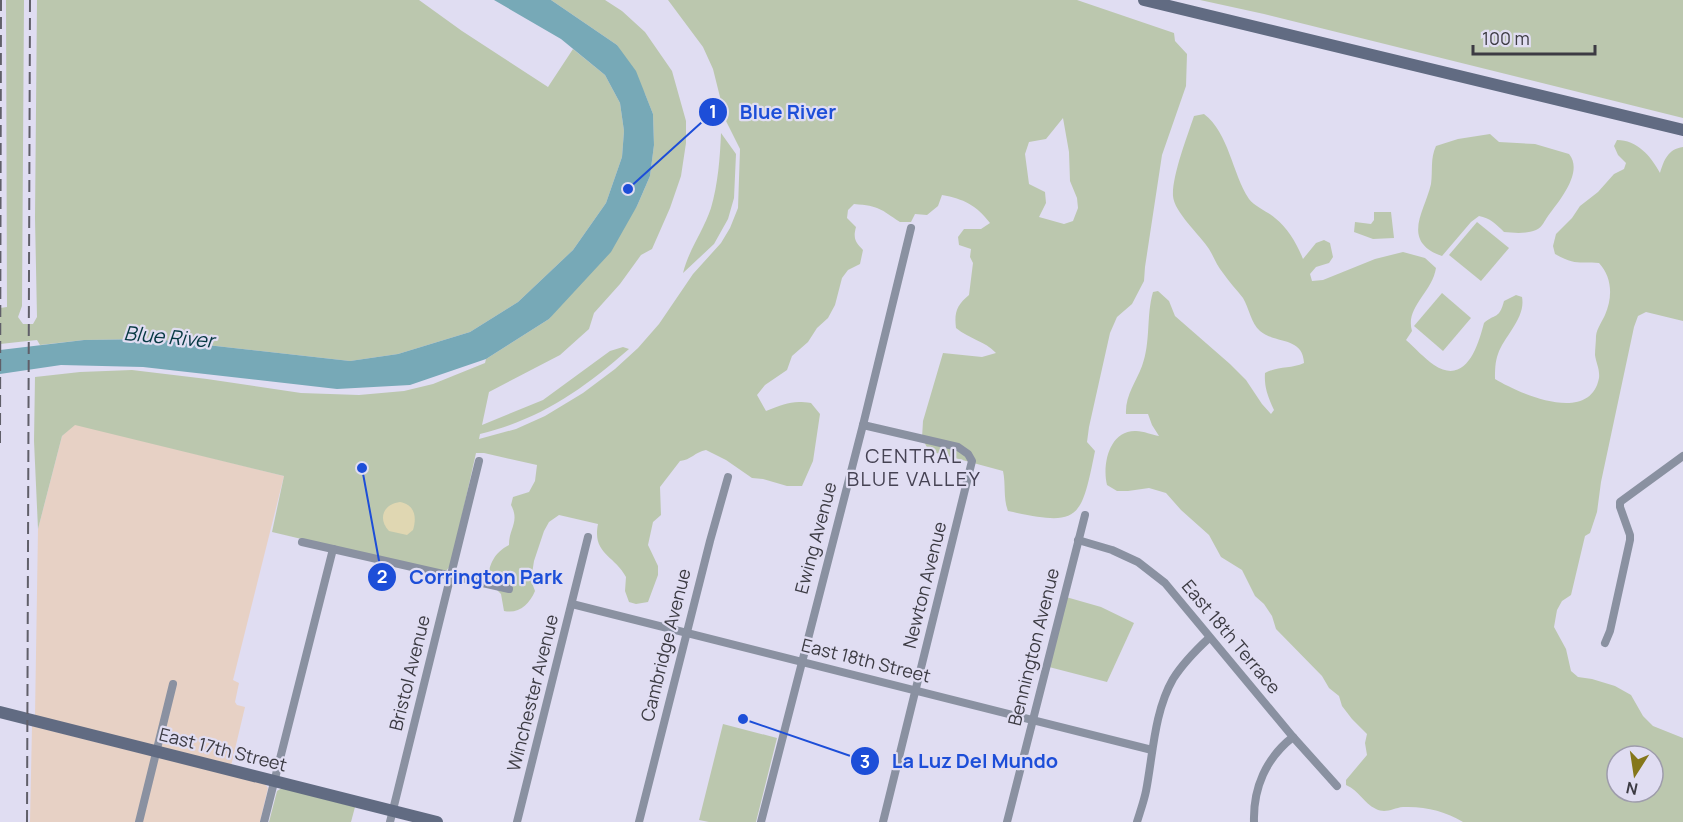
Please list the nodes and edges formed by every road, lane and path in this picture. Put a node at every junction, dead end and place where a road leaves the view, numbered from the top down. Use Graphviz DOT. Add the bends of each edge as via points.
graph roads {
  1 [pos="1144,0"];
  2 [pos="1683,130"];
  3 [pos="911,228"];
  4 [pos="863,425"];
  5 [pos="1683,456"];
  6 [pos="479,461"];
  7 [pos="728,477"];
  8 [pos="1085,515"];
  9 [pos="588,537"];
  10 [pos="1078,540"];
  11 [pos="302,542"];
  12 [pos="333,549"];
  13 [pos="451,577"];
  14 [pos="509,590"];
  15 [pos="572,604"];
  16 [pos="686,633"];
  17 [pos="1209,638"];
  18 [pos="1605,643"];
  19 [pos="801,662"];
  20 [pos="173,684"];
  21 [pos="916,690"];
  22 [pos="0,712"];
  23 [pos="1033,719"];
  24 [pos="1293,737"];
  25 [pos="1152,750"];
  26 [pos="156,752"];
  27 [pos="274,781"];
  28 [pos="1337,786"];
  29 [pos="391,816"];
  30 [pos="139,822"];
  31 [pos="264,822"];
  32 [pos="437,822"];
  33 [pos="517,822"];
  34 [pos="639,822"];
  35 [pos="761,822"];
  36 [pos="883,822"];
  37 [pos="1007,822"];
  38 [pos="1137,822"];
  39 [pos="1254,822"];
  1 -- 2 [label="main road"];
  3 -- 4 [label="street, Ewing Avenue"];
  4 -- 19 [label="street, Ewing Avenue"];
  4 -- 21 [label="street, Newton Avenue" via="958,447 972,461"];
  5 -- 18 [label="street" via="1620,502 1630,540"];
  6 -- 13 [label="street, Bristol Avenue"];
  7 -- 16 [label="street, Cambridge Avenue"];
  8 -- 10 [label="street, Bennington Avenue"];
  9 -- 15 [label="street, Winchester Avenue"];
  10 -- 17 [label="street, East 18th Terrace" via="1138,562 1165,583"];
  10 -- 23 [label="street, Bennington Avenue"];
  11 -- 12 [label="street"];
  12 -- 13 [label="street"];
  12 -- 27 [label="street"];
  13 -- 14 [label="street"];
  13 -- 29 [label="street, Bristol Avenue"];
  15 -- 16 [label="street, East 18th Street"];
  15 -- 33 [label="street, Winchester Avenue"];
  16 -- 19 [label="street, East 18th Street"];
  16 -- 34 [label="street, Cambridge Avenue"];
  17 -- 24 [label="street, East 18th Terrace"];
  17 -- 25 [label="street" via="1187,658 1172,682"];
  19 -- 21 [label="street, East 18th Street"];
  19 -- 35 [label="street, Ewing Avenue"];
  20 -- 26 [label="street"];
  21 -- 23 [label="street, East 18th Street"];
  21 -- 36 [label="street, Newton Avenue"];
  22 -- 26 [label="main road, East 17th Street"];
  23 -- 25 [label="street, East 18th Street"];
  23 -- 37 [label="street, Bennington Avenue"];
  24 -- 28 [label="street, East 18th Terrace"];
  24 -- 39 [label="street" via="1265,768 1256,795"];
  25 -- 38 [label="street"];
  26 -- 27 [label="main road, East 17th Street"];
  26 -- 30 [label="street"];
  27 -- 29 [label="main road, East 17th Street"];
  27 -- 31 [label="street"];
  29 -- 32 [label="main road, East 17th Street"];
}
